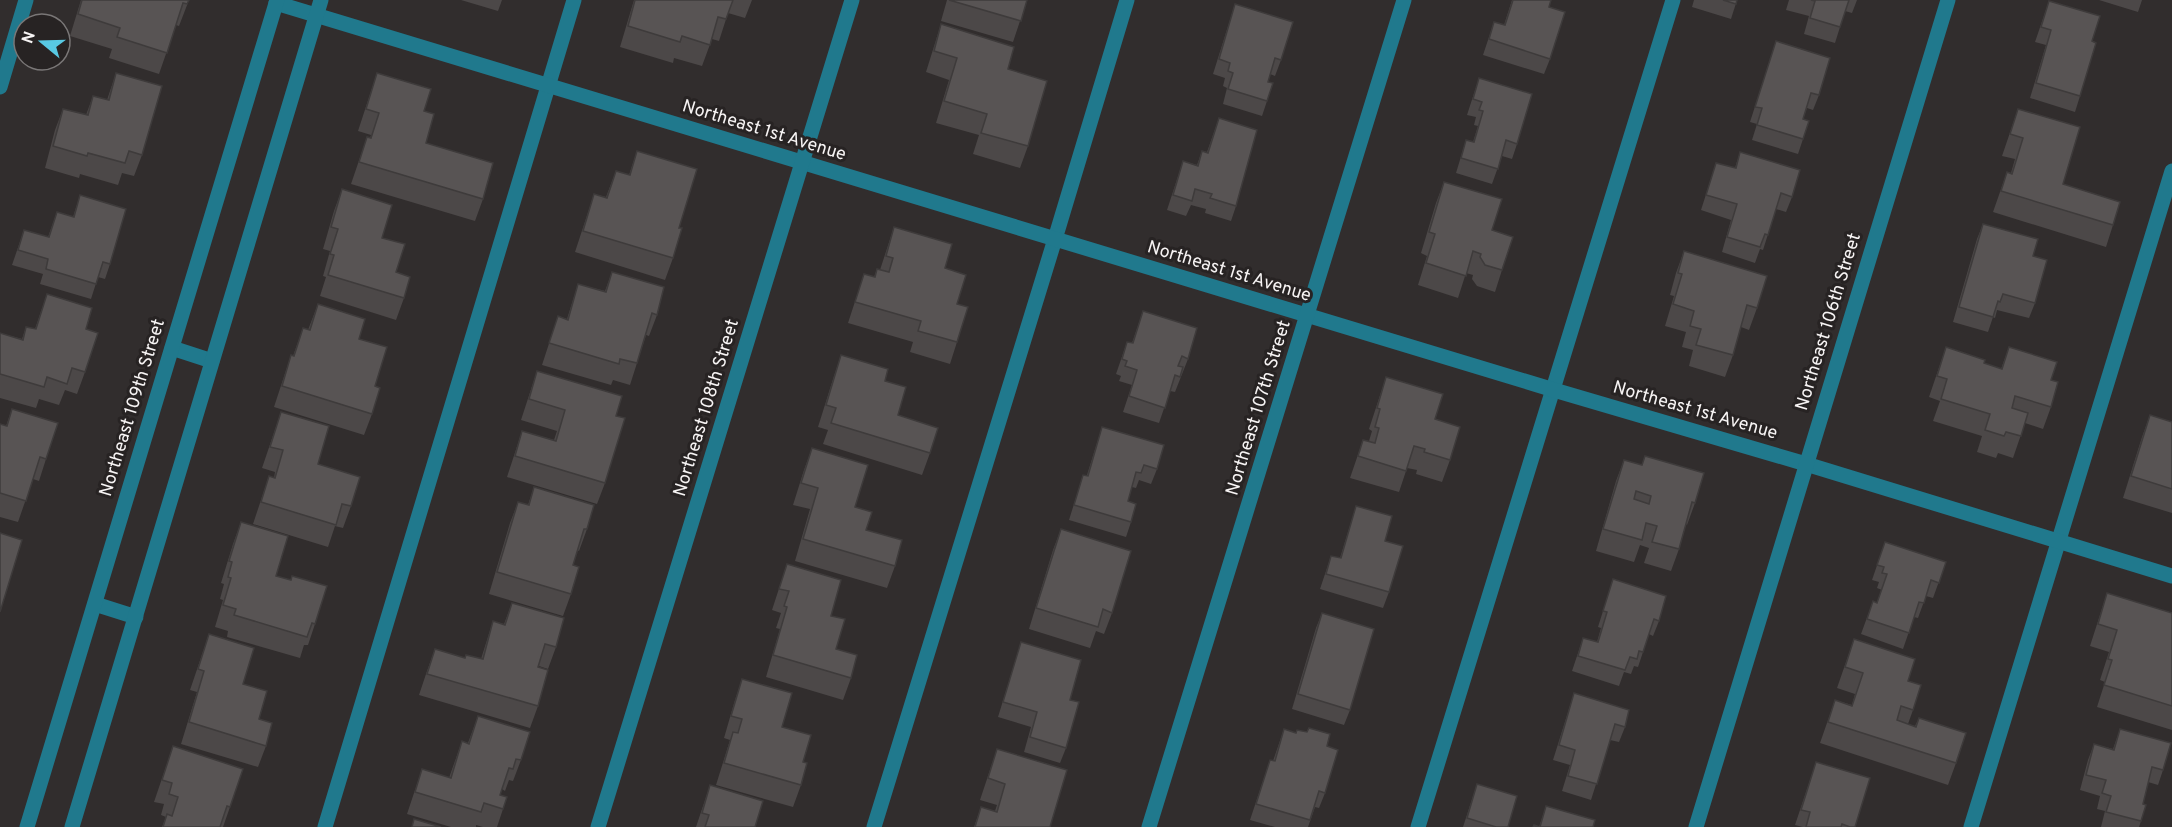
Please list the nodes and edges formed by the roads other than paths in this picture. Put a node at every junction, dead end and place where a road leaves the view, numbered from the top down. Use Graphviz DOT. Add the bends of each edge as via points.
graph roads {
  1 [pos="26,0"];
  2 [pos="321,0"];
  3 [pos="574,0"];
  4 [pos="852,0"];
  5 [pos="1127,0"];
  6 [pos="1404,0"];
  7 [pos="1673,0"];
  8 [pos="1948,0"];
  9 [pos="277,2"];
  10 [pos="316,15"];
  11 [pos="0,87"];
  12 [pos="548,87"];
  13 [pos="802,163"];
  14 [pos="2172,171"];
  15 [pos="1055,239"];
  16 [pos="1308,316"];
  17 [pos="172,348"];
  18 [pos="212,361"];
  19 [pos="1554,390"];
  20 [pos="1806,464"];
  21 [pos="2058,542"];
  22 [pos="2172,576"];
  23 [pos="94,604"];
  24 [pos="135,617"];
  25 [pos="27,827"];
  26 [pos="72,827"];
  27 [pos="325,827"];
  28 [pos="598,827"];
  29 [pos="874,827"];
  30 [pos="1149,827"];
  31 [pos="1418,827"];
  32 [pos="1696,827"];
  33 [pos="1971,827"];
  1 -- 11 [label="street"];
  2 -- 10 [label="street"];
  3 -- 12 [label="street"];
  4 -- 13 [label="street, Northeast 108th Street"];
  5 -- 15 [label="street"];
  6 -- 16 [label="street, Northeast 107th Street"];
  7 -- 19 [label="street"];
  8 -- 20 [label="street, Northeast 106th Street"];
  9 -- 10 [label="street, Northeast 1st Avenue"];
  9 -- 17 [label="street, Northeast 109th Street"];
  10 -- 12 [label="street, Northeast 1st Avenue"];
  10 -- 18 [label="street"];
  12 -- 13 [label="street, Northeast 1st Avenue"];
  12 -- 27 [label="street"];
  13 -- 15 [label="street, Northeast 1st Avenue"];
  13 -- 28 [label="street, Northeast 108th Street"];
  14 -- 21 [label="street"];
  15 -- 16 [label="street, Northeast 1st Avenue"];
  15 -- 29 [label="street"];
  16 -- 19 [label="street, Northeast 1st Avenue"];
  16 -- 30 [label="street, Northeast 107th Street"];
  17 -- 18 [label="street"];
  17 -- 23 [label="street, Northeast 109th Street"];
  18 -- 24 [label="street"];
  19 -- 20 [label="street, Northeast 1st Avenue"];
  19 -- 31 [label="street"];
  20 -- 21 [label="street, Northeast 1st Avenue"];
  20 -- 32 [label="street, Northeast 106th Street"];
  21 -- 22 [label="street, Northeast 1st Avenue"];
  21 -- 33 [label="street"];
  23 -- 24 [label="street"];
  23 -- 25 [label="street, Northeast 109th Street"];
  24 -- 26 [label="street"];
}
